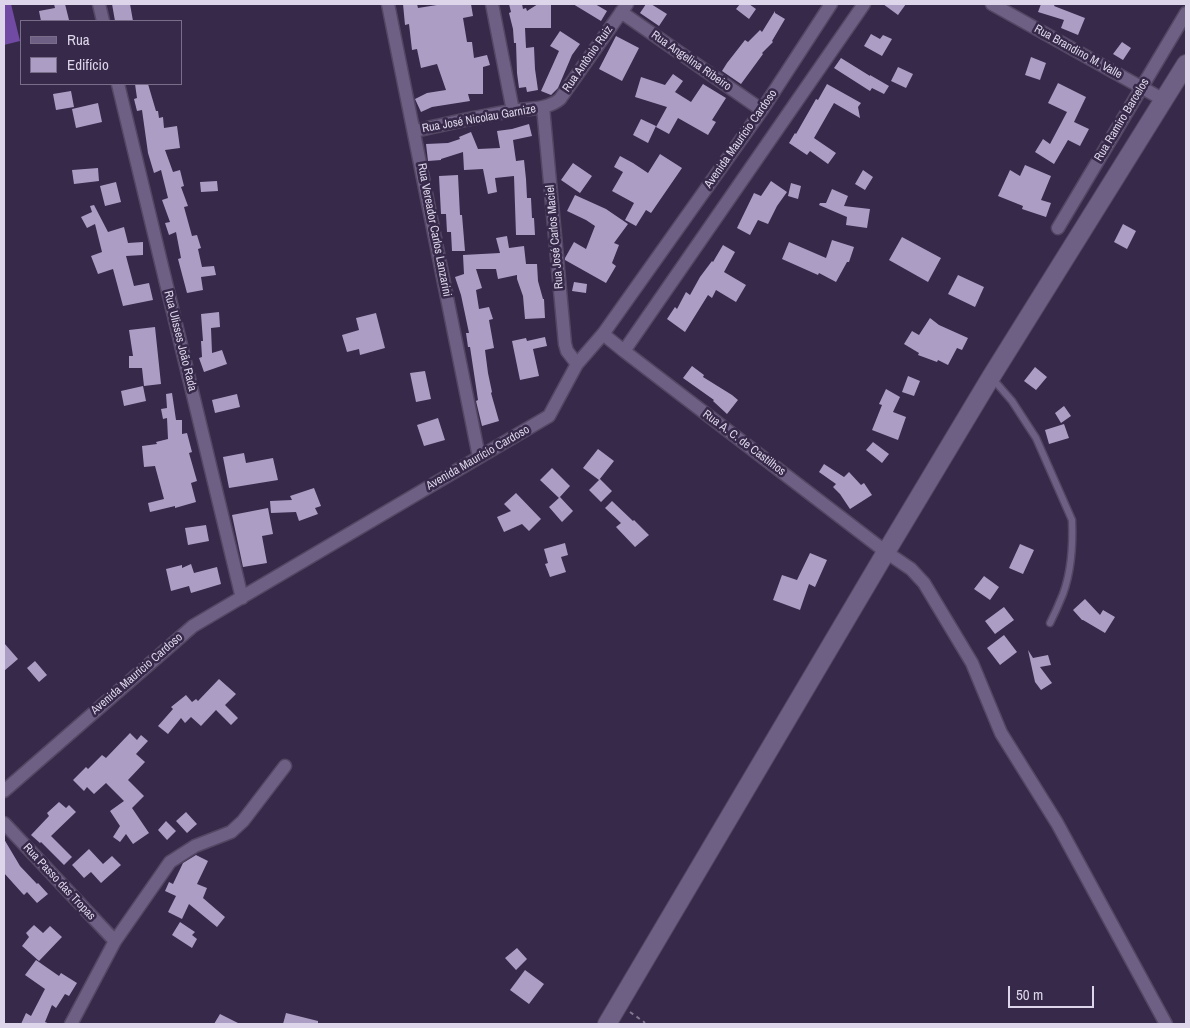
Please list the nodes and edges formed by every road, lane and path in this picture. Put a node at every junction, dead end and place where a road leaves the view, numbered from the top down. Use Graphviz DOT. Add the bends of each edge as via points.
graph roads {
  1 [pos="99,4"];
  2 [pos="388,4"];
  3 [pos="492,4"];
  4 [pos="832,4"];
  5 [pos="864,4"];
  6 [pos="992,4"];
  7 [pos="624,8"];
  8 [pos="1186,13"];
  9 [pos="103,20"];
  10 [pos="1186,64"];
  11 [pos="118,85"];
  12 [pos="1142,88"];
  13 [pos="1164,100"];
  14 [pos="543,107"];
  15 [pos="762,110"];
  16 [pos="512,111"];
  17 [pos="414,131"];
  18 [pos="1058,228"];
  19 [pos="602,334"];
  20 [pos="624,351"];
  21 [pos="577,364"];
  22 [pos="991,377"];
  23 [pos="479,457"];
  24 [pos="886,552"];
  25 [pos="242,598"];
  26 [pos="1050,623"];
  27 [pos="285,766"];
  28 [pos="4,791"];
  29 [pos="5,826"];
  30 [pos="115,941"];
  31 [pos="619,1004"];
  32 [pos="71,1024"];
  33 [pos="607,1024"];
  34 [pos="645,1024"];
  35 [pos="1166,1024"];
  1 -- 9 [label="street"];
  2 -- 17 [label="street, Rua Vereador Carlos Lanzarini"];
  3 -- 16 [label="street"];
  4 -- 15 [label="street, Avenida Maurício Cardoso"];
  5 -- 20 [label="street, Avenida Maurício Cardoso"];
  6 -- 12 [label="street, Rua Brandino M. Valle"];
  7 -- 14 [label="street, Rua Antônio Ruiz" via="560,99"];
  7 -- 15 [label="street, Rua Angelina Ribeiro"];
  8 -- 12 [label="street, Rua Ramiro Barcelos"];
  10 -- 13 [label="main road"];
  11 -- 25 [label="street, Rua Ulisses João Rada"];
  12 -- 13 [label="street, Rua Brandino M. Valle"];
  12 -- 18 [label="street, Rua Ramiro Barcelos"];
  13 -- 22 [label="main road"];
  14 -- 16 [label="street, Rua José Nicolau Garnize"];
  14 -- 21 [label="street, Rua José Carlos Maciel" via="565,344"];
  15 -- 19 [label="street, Avenida Maurício Cardoso"];
  16 -- 17 [label="street, Rua José Nicolau Garnize"];
  17 -- 23 [label="street, Rua Vereador Carlos Lanzarini"];
  19 -- 20 [label="street, Rua A. C. de Castilhos"];
  19 -- 21 [label="street, Avenida Maurício Cardoso"];
  20 -- 24 [label="street, Rua A. C. de Castilhos"];
  21 -- 23 [label="street, Avenida Maurício Cardoso" via="550,416"];
  22 -- 24 [label="main road"];
  22 -- 26 [label="lane" via="1012,401 1036,438 1072,520 1072,556 1064,592"];
  23 -- 25 [label="street, Avenida Maurício Cardoso"];
  24 -- 31 [label="main road"];
  24 -- 35 [label="street, Rua A. C. de Castilhos" via="911,569 924,583 972,663 1001,733 1058,823"];
  25 -- 28 [label="street, Avenida Maurício Cardoso" via="193,626"];
  27 -- 30 [label="street" via="244,821 231,832 195,846 170,862"];
  29 -- 30 [label="street, Rua Passo das Tropas"];
  30 -- 32 [label="street"];
  31 -- 33 [label="main road"];
  31 -- 34 [label="path"];
}
